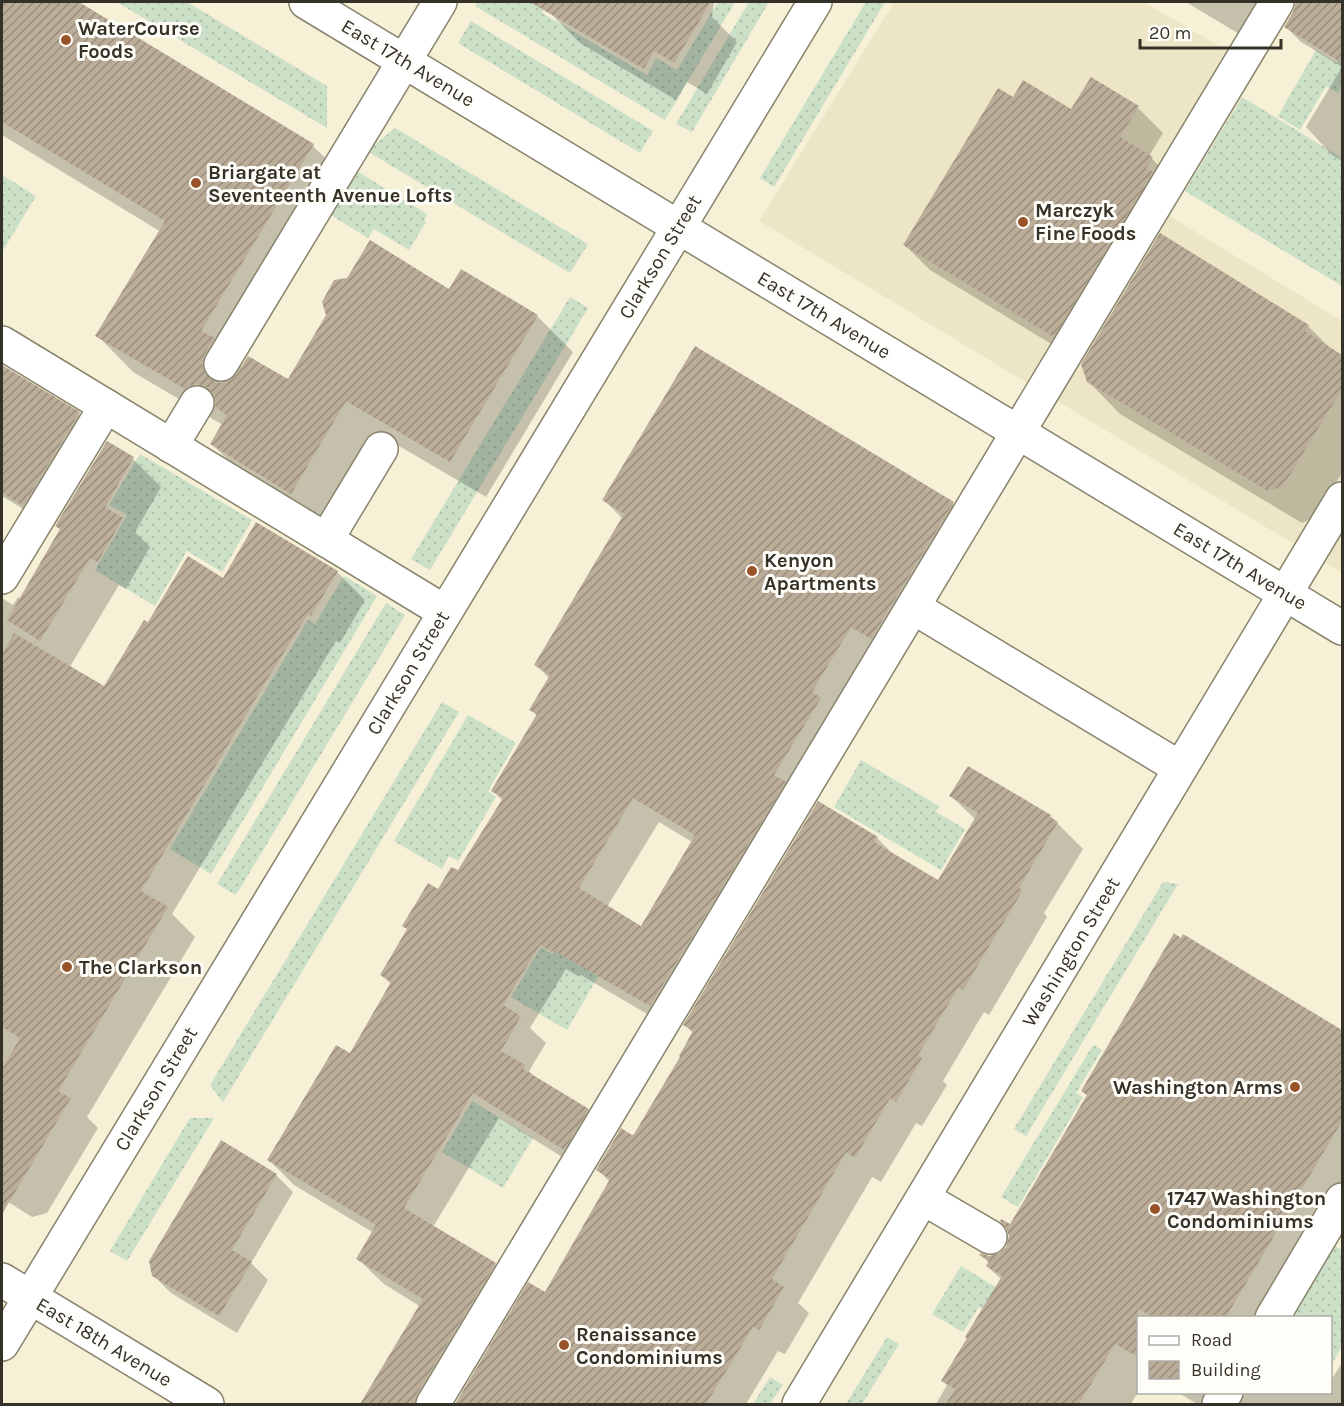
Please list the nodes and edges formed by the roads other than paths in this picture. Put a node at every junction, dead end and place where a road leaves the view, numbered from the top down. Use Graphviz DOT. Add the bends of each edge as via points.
graph roads {
  1 [pos="440,2"];
  2 [pos="815,2"];
  3 [pos="1277,2"];
  4 [pos="326,7"];
  5 [pos="404,61"];
  6 [pos="679,226"];
  7 [pos="2,343"];
  8 [pos="221,364"];
  9 [pos="197,403"];
  10 [pos="106,406"];
  11 [pos="1018,432"];
  12 [pos="171,446"];
  13 [pos="381,449"];
  14 [pos="1342,499"];
  15 [pos="326,540"];
  16 [pos="2,577"];
  17 [pos="1285,594"];
  18 [pos="913,607"];
  19 [pos="445,612"];
  20 [pos="1342,628"];
  21 [pos="1180,768"];
  22 [pos="923,1198"];
  23 [pos="1342,1200"];
  24 [pos="990,1237"];
  25 [pos="2,1280"];
  26 [pos="30,1297"];
  27 [pos="1273,1316"];
  28 [pos="2,1344"];
  29 [pos="207,1404"];
  30 [pos="434,1404"];
  31 [pos="799,1404"];
  1 -- 5 [label="street"];
  2 -- 6 [label="street, Clarkson Street"];
  3 -- 11 [label="street"];
  4 -- 5 [label="street, East 17th Avenue"];
  5 -- 6 [label="street, East 17th Avenue"];
  5 -- 8 [label="street"];
  6 -- 11 [label="street, East 17th Avenue"];
  6 -- 19 [label="street, Clarkson Street"];
  7 -- 10 [label="street"];
  9 -- 12 [label="street"];
  10 -- 12 [label="street"];
  10 -- 16 [label="street"];
  11 -- 17 [label="street, East 17th Avenue"];
  11 -- 18 [label="street"];
  12 -- 15 [label="street"];
  13 -- 15 [label="street"];
  14 -- 17 [label="street, Washington Street"];
  15 -- 19 [label="street"];
  17 -- 20 [label="street, East 17th Avenue"];
  17 -- 21 [label="street, Washington Street"];
  18 -- 21 [label="street"];
  18 -- 30 [label="street"];
  19 -- 26 [label="street, Clarkson Street"];
  21 -- 22 [label="street, Washington Street"];
  22 -- 24 [label="street"];
  22 -- 31 [label="street, Washington Street"];
  23 -- 27 [label="street"];
  25 -- 26 [label="street, East 18th Avenue"];
  26 -- 28 [label="street, Clarkson Street"];
  26 -- 29 [label="street, East 18th Avenue"];
}
